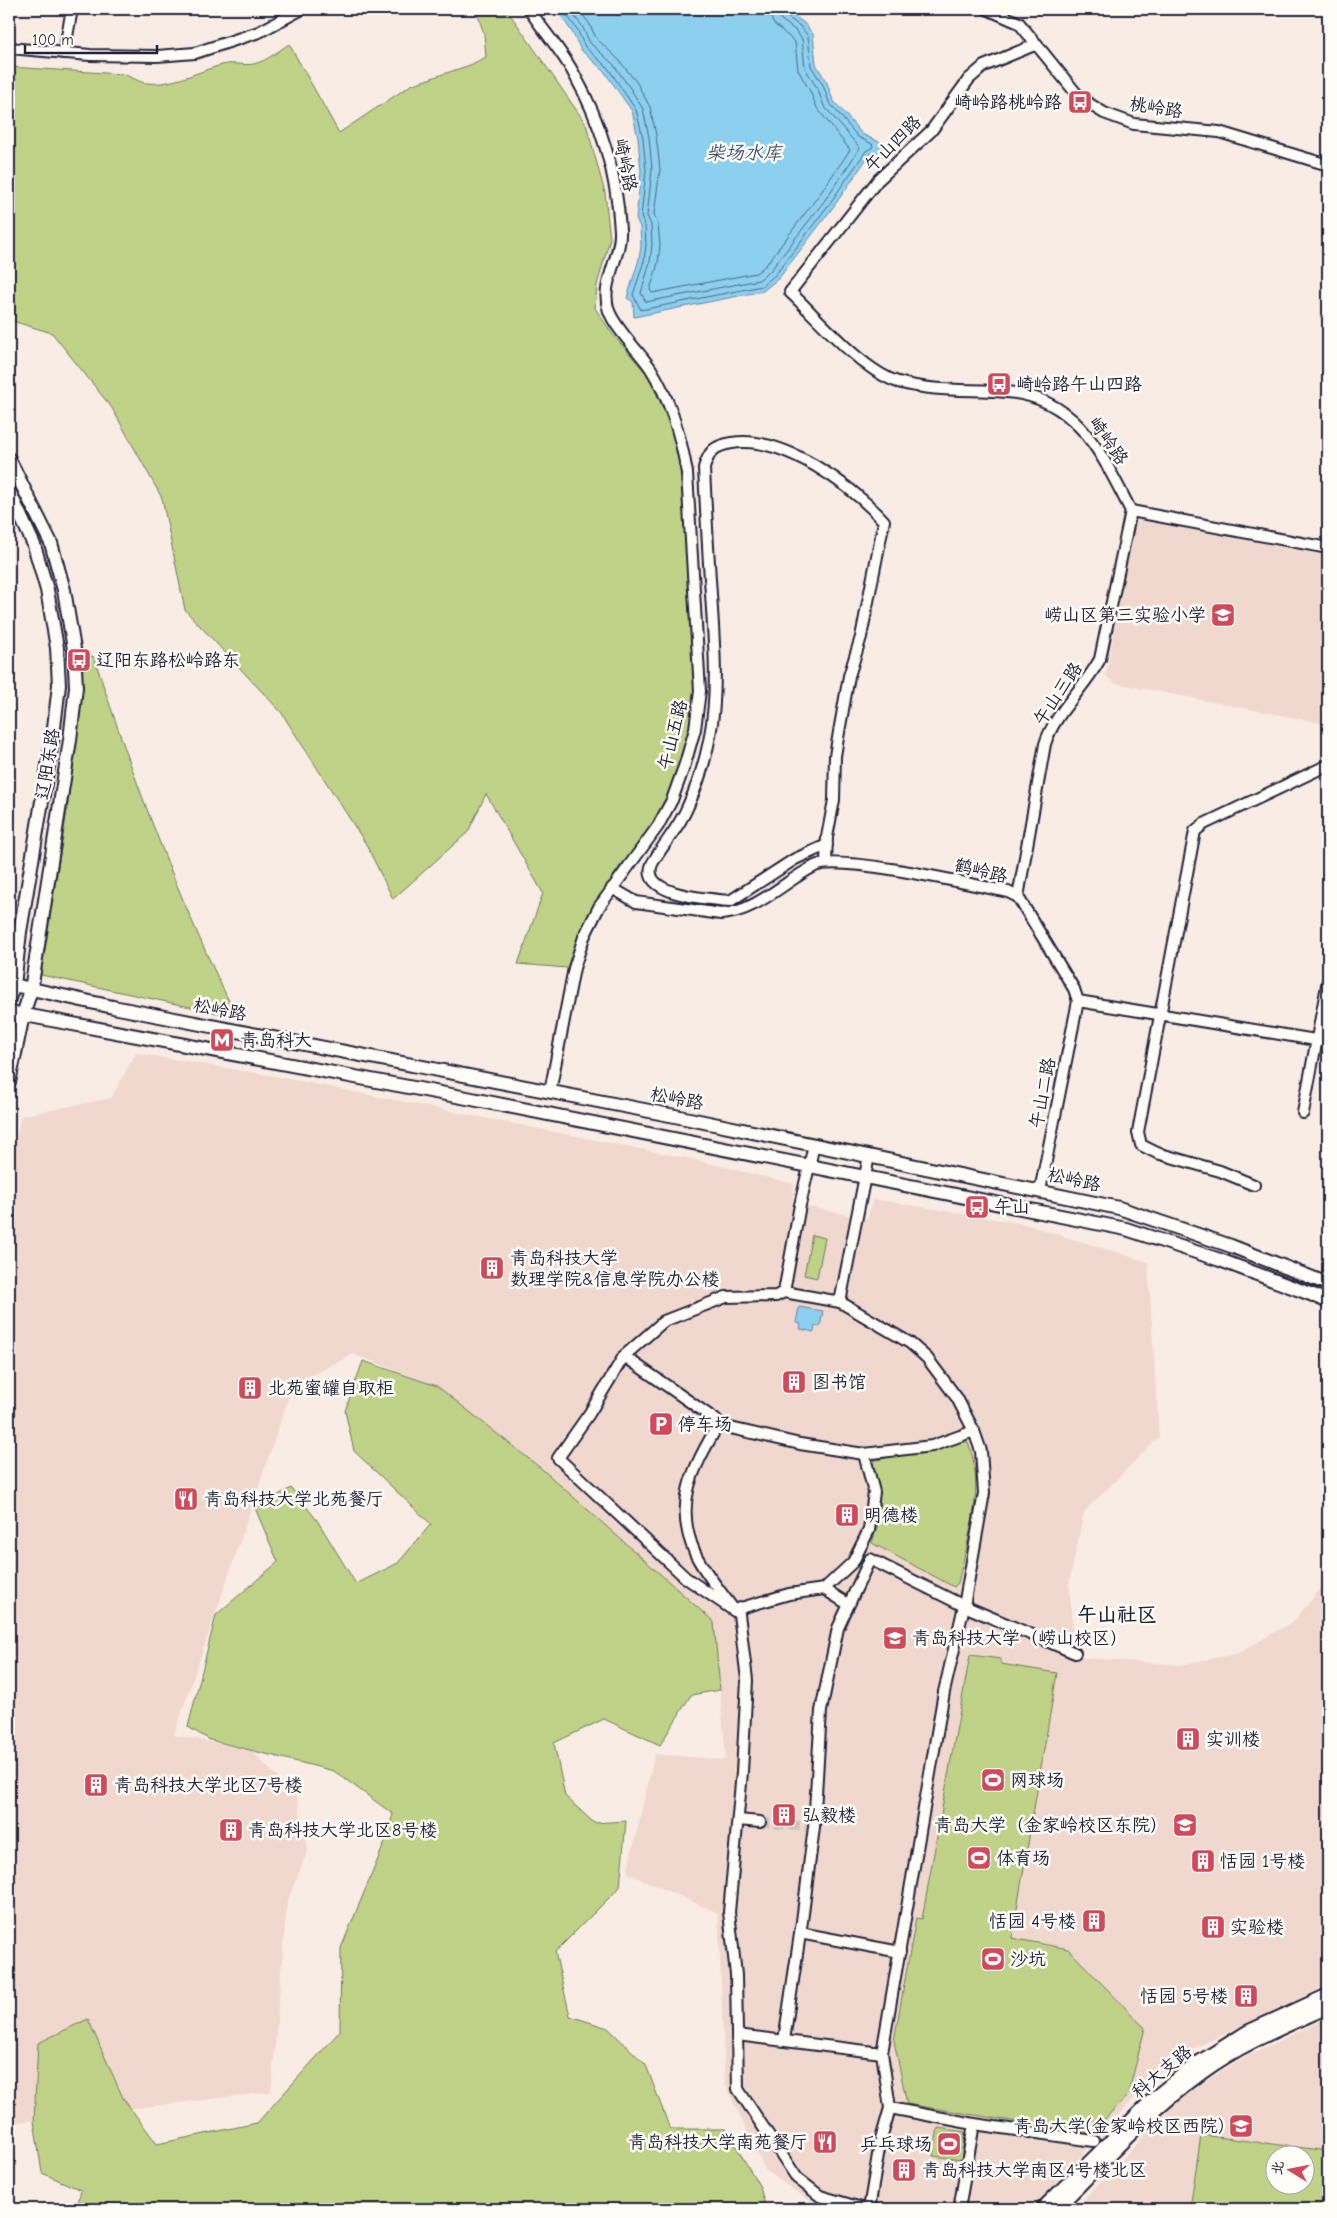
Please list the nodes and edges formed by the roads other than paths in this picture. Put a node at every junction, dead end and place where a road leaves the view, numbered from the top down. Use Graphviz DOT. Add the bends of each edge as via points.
graph roads {
  1 [pos="72,9"];
  2 [pos="302,9"];
  3 [pos="529,9"];
  4 [pos="987,9"];
  5 [pos="1037,44"];
  6 [pos="9,48"];
  7 [pos="64,52"];
  8 [pos="1328,165"];
  9 [pos="790,292"];
  10 [pos="628,339"];
  11 [pos="9,459"];
  12 [pos="9,491"];
  13 [pos="1131,511"];
  14 [pos="1328,548"];
  15 [pos="1328,765"];
  16 [pos="827,845"];
  17 [pos="826,863"];
  18 [pos="612,888"];
  19 [pos="1018,897"];
  20 [pos="1328,980"];
  21 [pos="12,985"];
  22 [pos="31,990"];
  23 [pos="9,998"];
  24 [pos="1078,1001"];
  25 [pos="9,1012"];
  26 [pos="1161,1014"];
  27 [pos="22,1015"];
  28 [pos="1317,1040"];
  29 [pos="1328,1042"];
  30 [pos="9,1082"];
  31 [pos="550,1092"];
  32 [pos="1303,1113"];
  33 [pos="814,1145"];
  34 [pos="869,1156"];
  35 [pos="809,1165"];
  36 [pos="864,1178"];
  37 [pos="1254,1184"];
  38 [pos="1040,1191"];
  39 [pos="1328,1284"];
  40 [pos="784,1292"];
  41 [pos="840,1302"];
  42 [pos="1328,1302"];
  43 [pos="624,1356"];
  44 [pos="719,1423"];
  45 [pos="974,1431"];
  46 [pos="864,1454"];
  47 [pos="824,1589"];
  48 [pos="848,1604"];
  49 [pos="964,1606"];
  50 [pos="734,1610"];
  51 [pos="1075,1653"];
  52 [pos="738,1820"];
  53 [pos="760,1822"];
  54 [pos="800,1933"];
  55 [pos="900,1952"];
  56 [pos="1328,1995"];
  57 [pos="1328,2006"];
  58 [pos="737,2035"];
  59 [pos="784,2040"];
  60 [pos="882,2053"];
  61 [pos="890,2108"];
  62 [pos="974,2124"];
  63 [pos="1094,2141"];
  64 [pos="864,2209"];
  65 [pos="869,2209"];
  66 [pos="960,2209"];
  67 [pos="1042,2209"];
  68 [pos="1056,2209"];
  1 -- 7 [label="street"];
  2 -- 7 [label="street" via="259,32 195,53 157,56"];
  3 -- 10 [label="street, 崎岭路" via="574,74 602,133 614,178 621,231 618,256 606,293 609,311"];
  4 -- 5 [label="street, 桃岭路" via="1019,23"];
  5 -- 8 [label="street, 桃岭路" via="1080,98 1104,113 1134,124 1219,132"];
  5 -- 9 [label="street, 午山四路" via="984,66 969,79 931,131 878,180"];
  6 -- 7 [label="street"];
  9 -- 13 [label="street, 崎岭路" via="866,365 897,381 949,391 1008,392 1046,400 1077,423 1106,462"];
  10 -- 18 [label="street, 午山五路" via="651,369 681,438 687,473 700,691 695,730 672,800 658,826"];
  11 -- 22 [label="main road, 辽阳东路" via="51,543 64,590 74,649 76,687"];
  12 -- 21 [label="main road, 辽阳东路" via="34,545 47,590 57,648 59,685"];
  13 -- 14 [label="street"];
  13 -- 19 [label="street, 午山三路" via="1100,659 1093,673 1049,729"];
  15 -- 26 [label="street" via="1195,831"];
  16 -- 16 [label="street" via="834,800 835,756 848,676 861,638 884,521 834,478 793,455 764,444 720,445 708,454 704,468 717,679 712,730 688,806 672,836 657,855 650,870 651,877 668,891 730,900 795,859"];
  16 -- 17 [label="street"];
  17 -- 18 [label="street, 鹤岭路" via="817,865 734,914 636,902"];
  17 -- 19 [label="street, 鹤岭路" via="920,874 1008,892"];
  18 -- 31 [label="street, 午山五路" via="598,907 574,968"];
  19 -- 24 [label="street, 鹤岭路" via="1074,989"];
  20 -- 28 [label="street"];
  21 -- 22 [label="main road, 松岭路"];
  21 -- 23 [label="main road, 辽阳东路"];
  22 -- 27 [label="main road, 辽阳东路"];
  22 -- 31 [label="main road, 松岭路"];
  24 -- 26 [label="street"];
  24 -- 38 [label="street, 午山二路"];
  25 -- 27 [label="main road"];
  26 -- 28 [label="street"];
  26 -- 37 [label="street" via="1138,1132 1141,1145 1156,1153"];
  27 -- 30 [label="main road, 辽阳东路"];
  27 -- 35 [label="main road"];
  28 -- 29 [label="street"];
  28 -- 32 [label="street"];
  31 -- 33 [label="main road, 松岭路"];
  33 -- 34 [label="main road, 松岭路"];
  33 -- 35 [label="street"];
  34 -- 36 [label="street"];
  34 -- 38 [label="main road, 松岭路"];
  35 -- 36 [label="main road"];
  35 -- 40 [label="street"];
  36 -- 41 [label="street"];
  36 -- 42 [label="main road" via="1126,1229 1220,1260"];
  38 -- 39 [label="main road, 松岭路" via="1119,1208 1231,1246"];
  40 -- 41 [label="street"];
  40 -- 43 [label="street" via="776,1296 726,1297 689,1310 664,1321"];
  41 -- 45 [label="street" via="910,1343 927,1358 957,1398"];
  43 -- 44 [label="street"];
  43 -- 50 [label="street" via="558,1458 686,1578"];
  44 -- 46 [label="street" via="800,1444"];
  44 -- 50 [label="street" via="698,1461 685,1501 688,1532 695,1554"];
  45 -- 46 [label="street" via="932,1446"];
  45 -- 49 [label="street" via="981,1451 984,1494"];
  46 -- 47 [label="street" via="874,1492 869,1530 853,1562"];
  47 -- 48 [label="street"];
  47 -- 50 [label="street" via="789,1594"];
  48 -- 49 [label="street" via="870,1559"];
  48 -- 54 [label="street" via="838,1628 821,1710"];
  49 -- 51 [label="street"];
  49 -- 55 [label="street" via="944,1692"];
  50 -- 52 [label="street" via="739,1614 747,1680"];
  52 -- 53 [label="street"];
  52 -- 58 [label="street" via="729,1912 736,1975"];
  54 -- 55 [label="street"];
  54 -- 59 [label="street"];
  55 -- 60 [label="street"];
  56 -- 67 [label="main road, 科大支路" via="1247,2032 1196,2064 1153,2100"];
  57 -- 68 [label="main road, 科大支路" via="1254,2041 1204,2071 1160,2107"];
  58 -- 59 [label="street"];
  58 -- 64 [label="street" via="738,2089 797,2178 820,2196"];
  59 -- 60 [label="street"];
  60 -- 61 [label="street"];
  61 -- 62 [label="street"];
  61 -- 65 [label="street" via="880,2143"];
  62 -- 63 [label="street"];
  62 -- 66 [label="street"];
}
